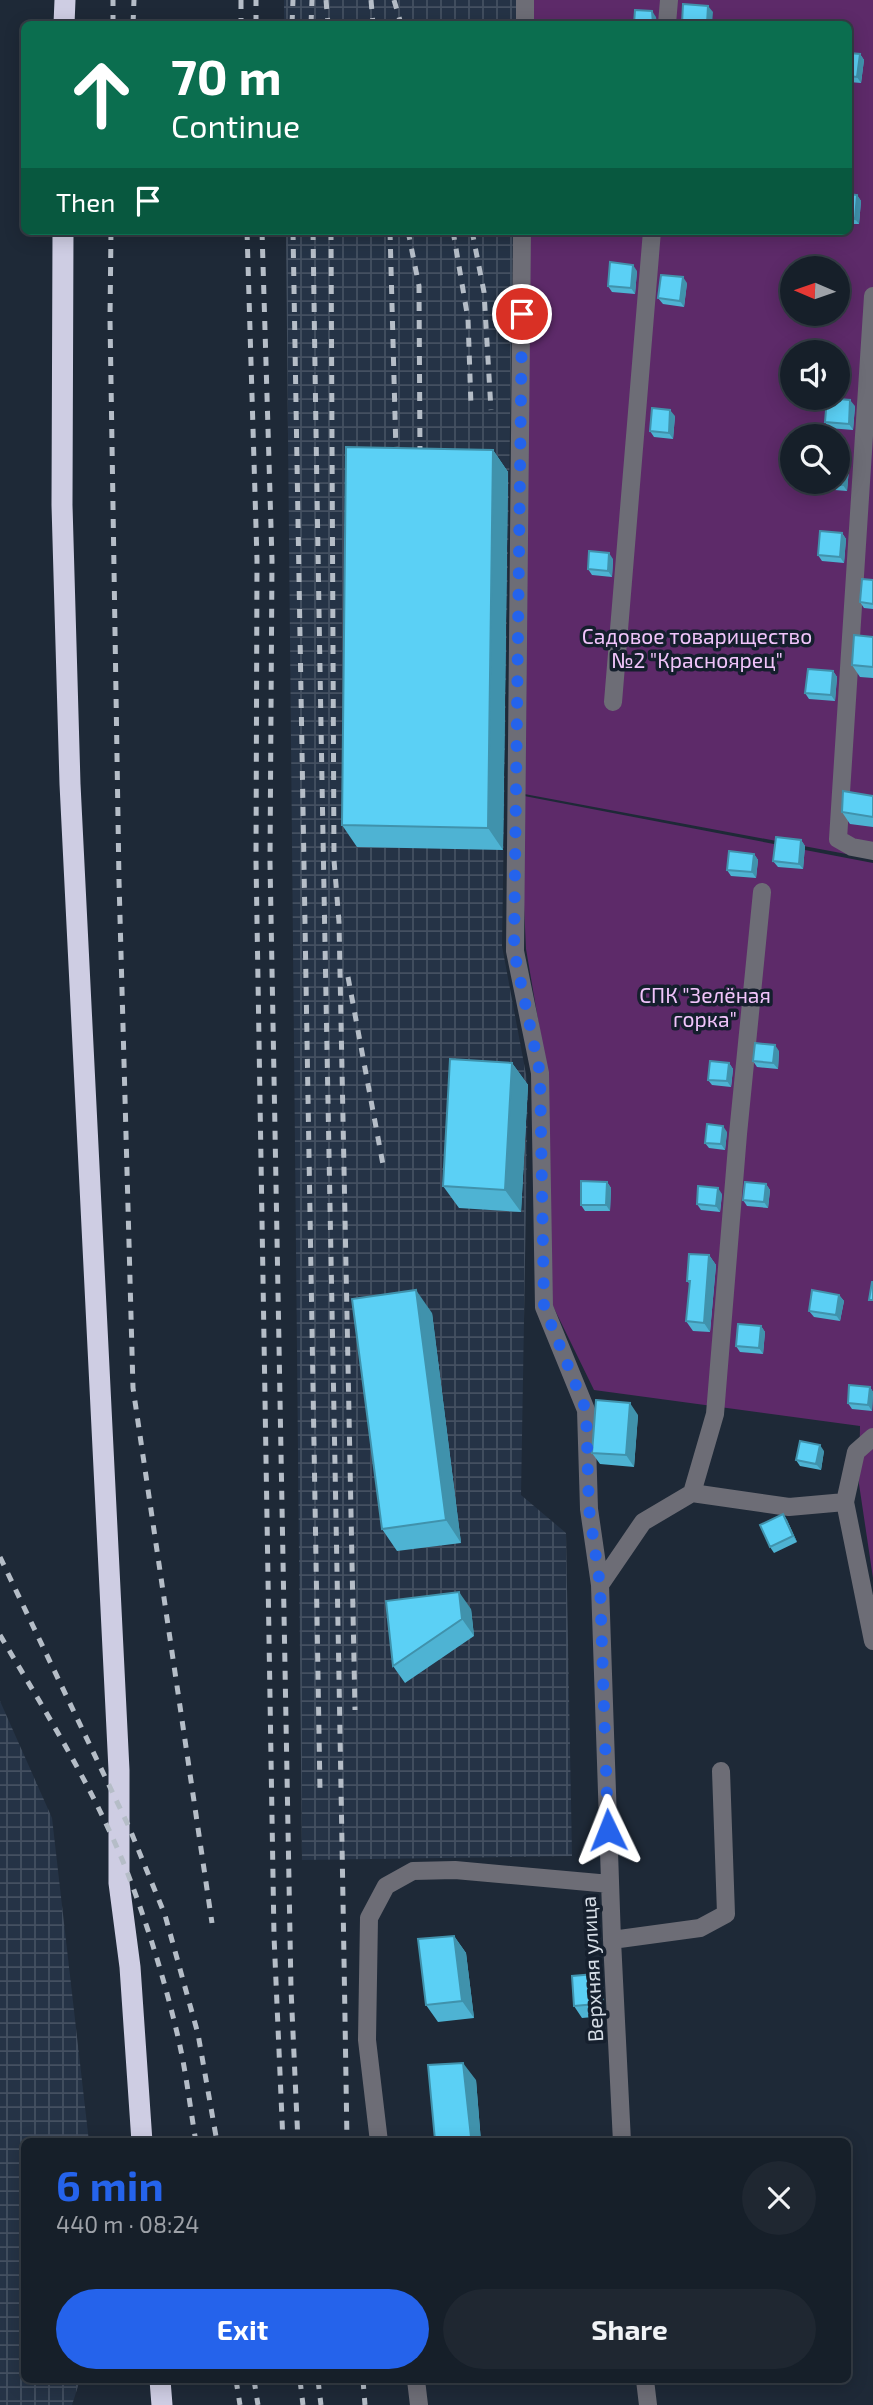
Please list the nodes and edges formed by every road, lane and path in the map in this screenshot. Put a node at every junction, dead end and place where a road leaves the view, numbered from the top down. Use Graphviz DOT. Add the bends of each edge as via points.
graph roads {
  1 [pos="65,0"];
  2 [pos="525,0"];
  3 [pos="669,0"];
  4 [pos="64,21"];
  5 [pos="525,21"];
  6 [pos="667,21"];
  7 [pos="63,235"];
  8 [pos="522,235"];
  9 [pos="652,235"];
  10 [pos="873,296"];
  11 [pos="613,702"];
  12 [pos="873,851"];
  13 [pos="762,892"];
  14 [pos="873,1437"];
  15 [pos="692,1493"];
  16 [pos="845,1502"];
  17 [pos="600,1585"];
  18 [pos="873,1641"];
  19 [pos="721,1770"];
  20 [pos="610,1884"];
  21 [pos="612,1940"];
  22 [pos="142,2138"];
  23 [pos="379,2138"];
  24 [pos="622,2138"];
  25 [pos="160,2383"];
  26 [pos="416,2383"];
  27 [pos="645,2383"];
  28 [pos="162,2405"];
  29 [pos="419,2405"];
  30 [pos="648,2405"];
  1 -- 4 [label="highway"];
  2 -- 5 [label="street"];
  3 -- 6 [label="street"];
  7 -- 22 [label="highway" via="62,505 70,784 119,1770 119,1883 130,1967"];
  8 -- 17 [label="street, Верхняя улица" via="514,951 540,1073 544,1307 586,1410 589,1509"];
  9 -- 11 [label="street"];
  10 -- 12 [label="street" via="838,839"];
  13 -- 15 [label="street" via="715,1414"];
  14 -- 16 [label="street" via="856,1452"];
  15 -- 16 [label="street" via="789,1507"];
  15 -- 17 [label="street" via="643,1522"];
  16 -- 18 [label="street"];
  17 -- 20 [label="street, Верхняя улица"];
  19 -- 21 [label="street" via="726,1914 700,1928"];
  20 -- 21 [label="street, Верхняя улица"];
  20 -- 23 [label="street" via="455,1870 413,1871 386,1886 369,1918 367,2040"];
  21 -- 24 [label="street, Верхняя улица"];
  25 -- 28 [label="highway"];
  26 -- 29 [label="street"];
  27 -- 30 [label="street"];
}
